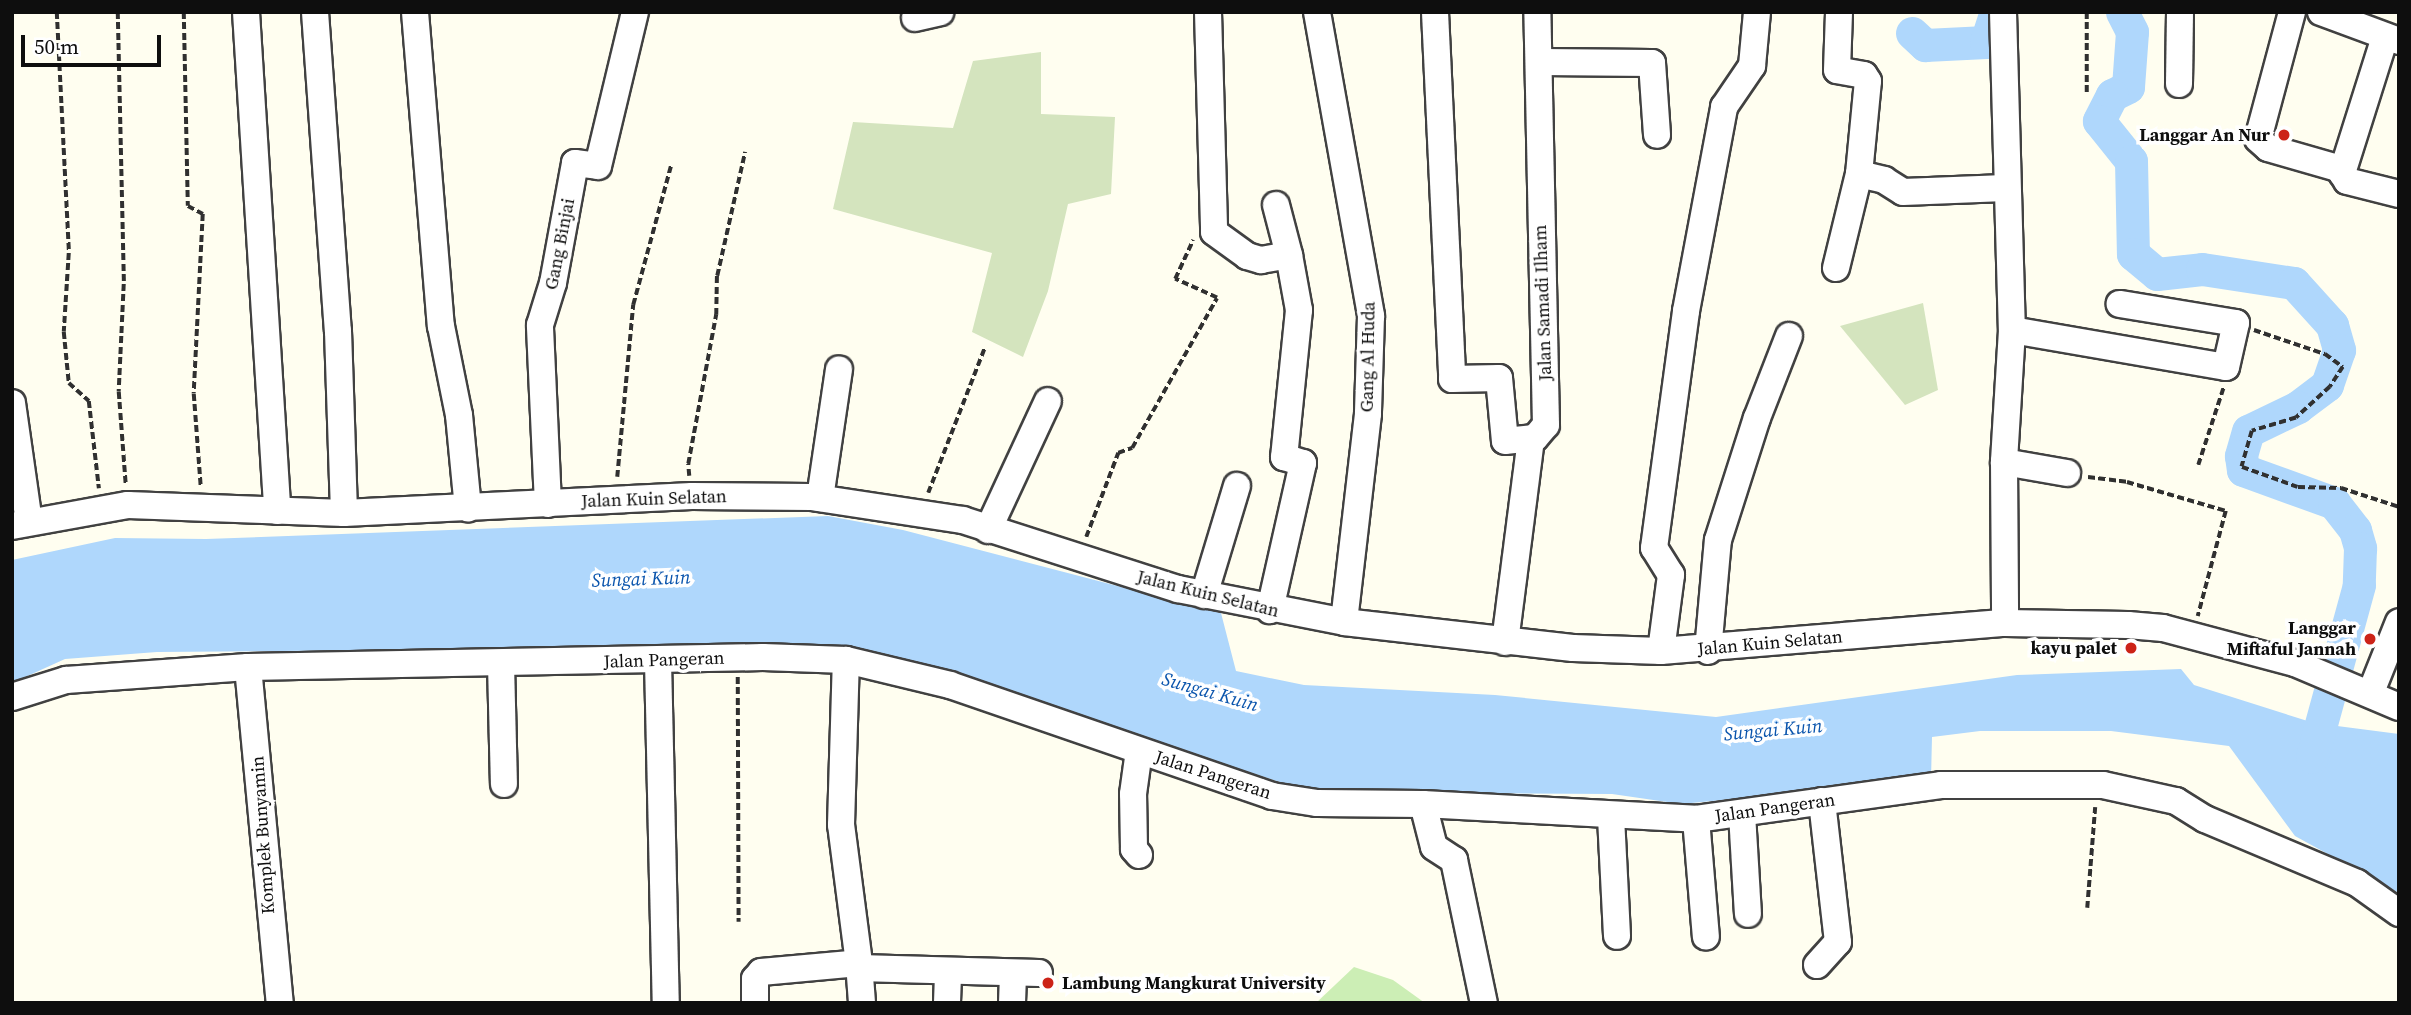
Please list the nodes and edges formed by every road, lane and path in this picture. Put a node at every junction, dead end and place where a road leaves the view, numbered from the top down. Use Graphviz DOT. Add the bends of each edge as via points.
graph roads {
  1 [pos="57,12"];
  2 [pos="118,12"];
  3 [pos="184,12"];
  4 [pos="246,12"];
  5 [pos="314,12"];
  6 [pos="415,12"];
  7 [pos="635,12"];
  8 [pos="1208,12"];
  9 [pos="1317,12"];
  10 [pos="1435,12"];
  11 [pos="1537,12"];
  12 [pos="1758,12"];
  13 [pos="1839,12"];
  14 [pos="2003,12"];
  15 [pos="2087,12"];
  16 [pos="2180,12"];
  17 [pos="2292,12"];
  18 [pos="2321,12"];
  19 [pos="2392,39"];
  20 [pos="1541,62"];
  21 [pos="2179,84"];
  22 [pos="2087,96"];
  23 [pos="1657,135"];
  24 [pos="745,152"];
  25 [pos="671,165"];
  26 [pos="2341,169"];
  27 [pos="1859,174"];
  28 [pos="2004,188"];
  29 [pos="2399,194"];
  30 [pos="1276,205"];
  31 [pos="1214,232"];
  32 [pos="1289,255"];
  33 [pos="1836,268"];
  34 [pos="2120,304"];
  35 [pos="2236,323"];
  36 [pos="2012,330"];
  37 [pos="1789,336"];
  38 [pos="984,349"];
  39 [pos="2226,368"];
  40 [pos="839,369"];
  41 [pos="1048,401"];
  42 [pos="12,403"];
  43 [pos="1531,439"];
  44 [pos="2004,462"];
  45 [pos="2198,465"];
  46 [pos="2067,473"];
  47 [pos="1237,486"];
  48 [pos="692,496"];
  49 [pos="820,498"];
  50 [pos="615,500"];
  51 [pos="548,504"];
  52 [pos="128,505"];
  53 [pos="202,506"];
  54 [pos="2399,507"];
  55 [pos="101,508"];
  56 [pos="468,509"];
  57 [pos="277,511"];
  58 [pos="920,511"];
  59 [pos="344,513"];
  60 [pos="21,524"];
  61 [pos="988,530"];
  62 [pos="1078,559"];
  63 [pos="1204,596"];
  64 [pos="1270,610"];
  65 [pos="1344,622"];
  66 [pos="2399,622"];
  67 [pos="2005,623"];
  68 [pos="2193,635"];
  69 [pos="1505,642"];
  70 [pos="1708,650"];
  71 [pos="1661,651"];
  72 [pos="737,658"];
  73 [pos="846,660"];
  74 [pos="658,661"];
  75 [pos="501,664"];
  76 [pos="248,667"];
  77 [pos="2371,692"];
  78 [pos="12,697"];
  79 [pos="2399,707"];
  80 [pos="1139,751"];
  81 [pos="504,784"];
  82 [pos="2103,785"];
  83 [pos="1822,801"];
  84 [pos="1423,804"];
  85 [pos="1742,814"];
  86 [pos="1611,817"];
  87 [pos="1696,819"];
  88 [pos="1139,855"];
  89 [pos="2087,908"];
  90 [pos="2399,913"];
  91 [pos="1748,914"];
  92 [pos="739,922"];
  93 [pos="1617,936"];
  94 [pos="1706,937"];
  95 [pos="1817,965"];
  96 [pos="859,966"];
  97 [pos="947,971"];
  98 [pos="1013,973"];
  99 [pos="1039,973"];
  100 [pos="280,1003"];
  101 [pos="666,1003"];
  102 [pos="755,1003"];
  103 [pos="862,1003"];
  104 [pos="947,1003"];
  105 [pos="1012,1003"];
  106 [pos="1483,1003"];
  1 -- 55 [label="path" via="69,253 64,332 69,383 89,401"];
  2 -- 52 [label="path" via="124,284 119,392"];
  3 -- 53 [label="path" via="188,206 203,214 194,394"];
  4 -- 57 [label="street"];
  5 -- 59 [label="street" via="338,331"];
  6 -- 56 [label="street" via="441,326 459,415"];
  7 -- 51 [label="street, Gang Binjai" via="598,166 575,163 553,283 540,325"];
  8 -- 31 [label="street"];
  9 -- 65 [label="street, Gang Al Huda" via="1371,316 1368,414"];
  10 -- 43 [label="street" via="1452,379 1499,378 1506,442"];
  11 -- 20 [label="street, Jalan Samadi Ilham"];
  12 -- 71 [label="street" via="1752,66 1724,107 1686,311 1654,548 1671,575"];
  13 -- 27 [label="street" via="1837,70 1864,75 1868,81"];
  14 -- 28 [label="street"];
  15 -- 22 [label="path"];
  16 -- 21 [label="street"];
  17 -- 26 [label="street" via="2258,139 2268,148"];
  18 -- 19 [label="street"];
  19 -- 26 [label="street"];
  20 -- 23 [label="street" via="1652,64"];
  20 -- 43 [label="street, Jalan Samadi Ilham" via="1546,425"];
  24 -- 48 [label="path" via="717,276 716,316 688,464"];
  25 -- 50 [label="path" via="633,305"];
  26 -- 29 [label="street" via="2347,181"];
  27 -- 28 [label="street" via="1884,180 1903,192"];
  27 -- 33 [label="street"];
  28 -- 36 [label="street"];
  30 -- 32 [label="street"];
  31 -- 32 [label="street" via="1247,256 1261,260"];
  31 -- 62 [label="path" via="1194,240 1175,279 1217,298 1132,448 1118,453"];
  32 -- 64 [label="street" via="1299,310 1284,457 1303,463"];
  34 -- 35 [label="street"];
  35 -- 39 [label="street"];
  35 -- 54 [label="path" via="2325,354 2343,367 2330,387 2297,418 2252,431 2242,463 2298,487 2341,488"];
  36 -- 39 [label="street"];
  36 -- 44 [label="street"];
  37 -- 70 [label="street" via="1718,540"];
  38 -- 58 [label="path"];
  39 -- 45 [label="path"];
  40 -- 49 [label="street"];
  41 -- 61 [label="street"];
  42 -- 60 [label="street"];
  43 -- 69 [label="street, Jalan Samadi Ilham"];
  44 -- 46 [label="street"];
  44 -- 67 [label="street"];
  46 -- 68 [label="path" via="2127,482 2226,511"];
  47 -- 63 [label="street"];
  48 -- 49 [label="street, Jalan Kuin Selatan"];
  48 -- 50 [label="street, Jalan Kuin Selatan"];
  49 -- 58 [label="street, Jalan Kuin Selatan"];
  50 -- 51 [label="street, Jalan Kuin Selatan"];
  51 -- 56 [label="street, Jalan Kuin Selatan"];
  52 -- 53 [label="street, Jalan Kuin Selatan"];
  52 -- 55 [label="street, Jalan Kuin Selatan"];
  53 -- 57 [label="street, Jalan Kuin Selatan"];
  55 -- 60 [label="street, Jalan Kuin Selatan"];
  56 -- 59 [label="street, Jalan Kuin Selatan"];
  57 -- 59 [label="street, Jalan Kuin Selatan"];
  58 -- 61 [label="street, Jalan Kuin Selatan"];
  61 -- 62 [label="street, Jalan Kuin Selatan"];
  62 -- 63 [label="street, Jalan Kuin Selatan"];
  63 -- 64 [label="street, Jalan Kuin Selatan"];
  64 -- 65 [label="street, Jalan Kuin Selatan"];
  65 -- 69 [label="street, Jalan Kuin Selatan"];
  66 -- 77 [label="street"];
  67 -- 68 [label="street, Jalan Kuin Selatan" via="2128,625"];
  67 -- 70 [label="street, Jalan Kuin Selatan"];
  68 -- 77 [label="street, Jalan Kuin Selatan" via="2333,676"];
  69 -- 71 [label="street, Jalan Kuin Selatan"];
  70 -- 71 [label="street, Jalan Kuin Selatan"];
  72 -- 73 [label="street, Jalan Pangeran"];
  72 -- 74 [label="street, Jalan Pangeran"];
  72 -- 92 [label="path"];
  73 -- 80 [label="street, Jalan Pangeran" via="950,685"];
  73 -- 96 [label="street" via="841,825"];
  74 -- 75 [label="street, Jalan Pangeran"];
  74 -- 101 [label="street"];
  75 -- 76 [label="street, Jalan Pangeran"];
  75 -- 81 [label="street"];
  76 -- 78 [label="street, Jalan Pangeran" via="99,676"];
  76 -- 100 [label="street, Komplek Bunyamin"];
  77 -- 79 [label="street, Jalan Kuin Selatan"];
  80 -- 84 [label="street, Jalan Pangeran" via="1272,796 1317,803"];
  80 -- 88 [label="street" via="1133,794"];
  82 -- 83 [label="street, Jalan Pangeran" via="1941,785"];
  82 -- 89 [label="path" via="2097,796"];
  82 -- 90 [label="street, Jalan Pangeran" via="2176,801 2205,819 2357,883"];
  83 -- 85 [label="street, Jalan Pangeran"];
  83 -- 95 [label="street" via="1838,942"];
  84 -- 86 [label="street, Jalan Pangeran"];
  84 -- 106 [label="street" via="1434,847 1454,860"];
  85 -- 87 [label="street, Jalan Pangeran"];
  85 -- 91 [label="street"];
  86 -- 87 [label="street, Jalan Pangeran"];
  86 -- 93 [label="street"];
  87 -- 94 [label="street"];
  96 -- 97 [label="street"];
  96 -- 102 [label="street" via="761,972 755,979"];
  96 -- 103 [label="street"];
  97 -- 98 [label="street"];
  97 -- 104 [label="street"];
  98 -- 99 [label="street"];
  98 -- 105 [label="street"];
}
